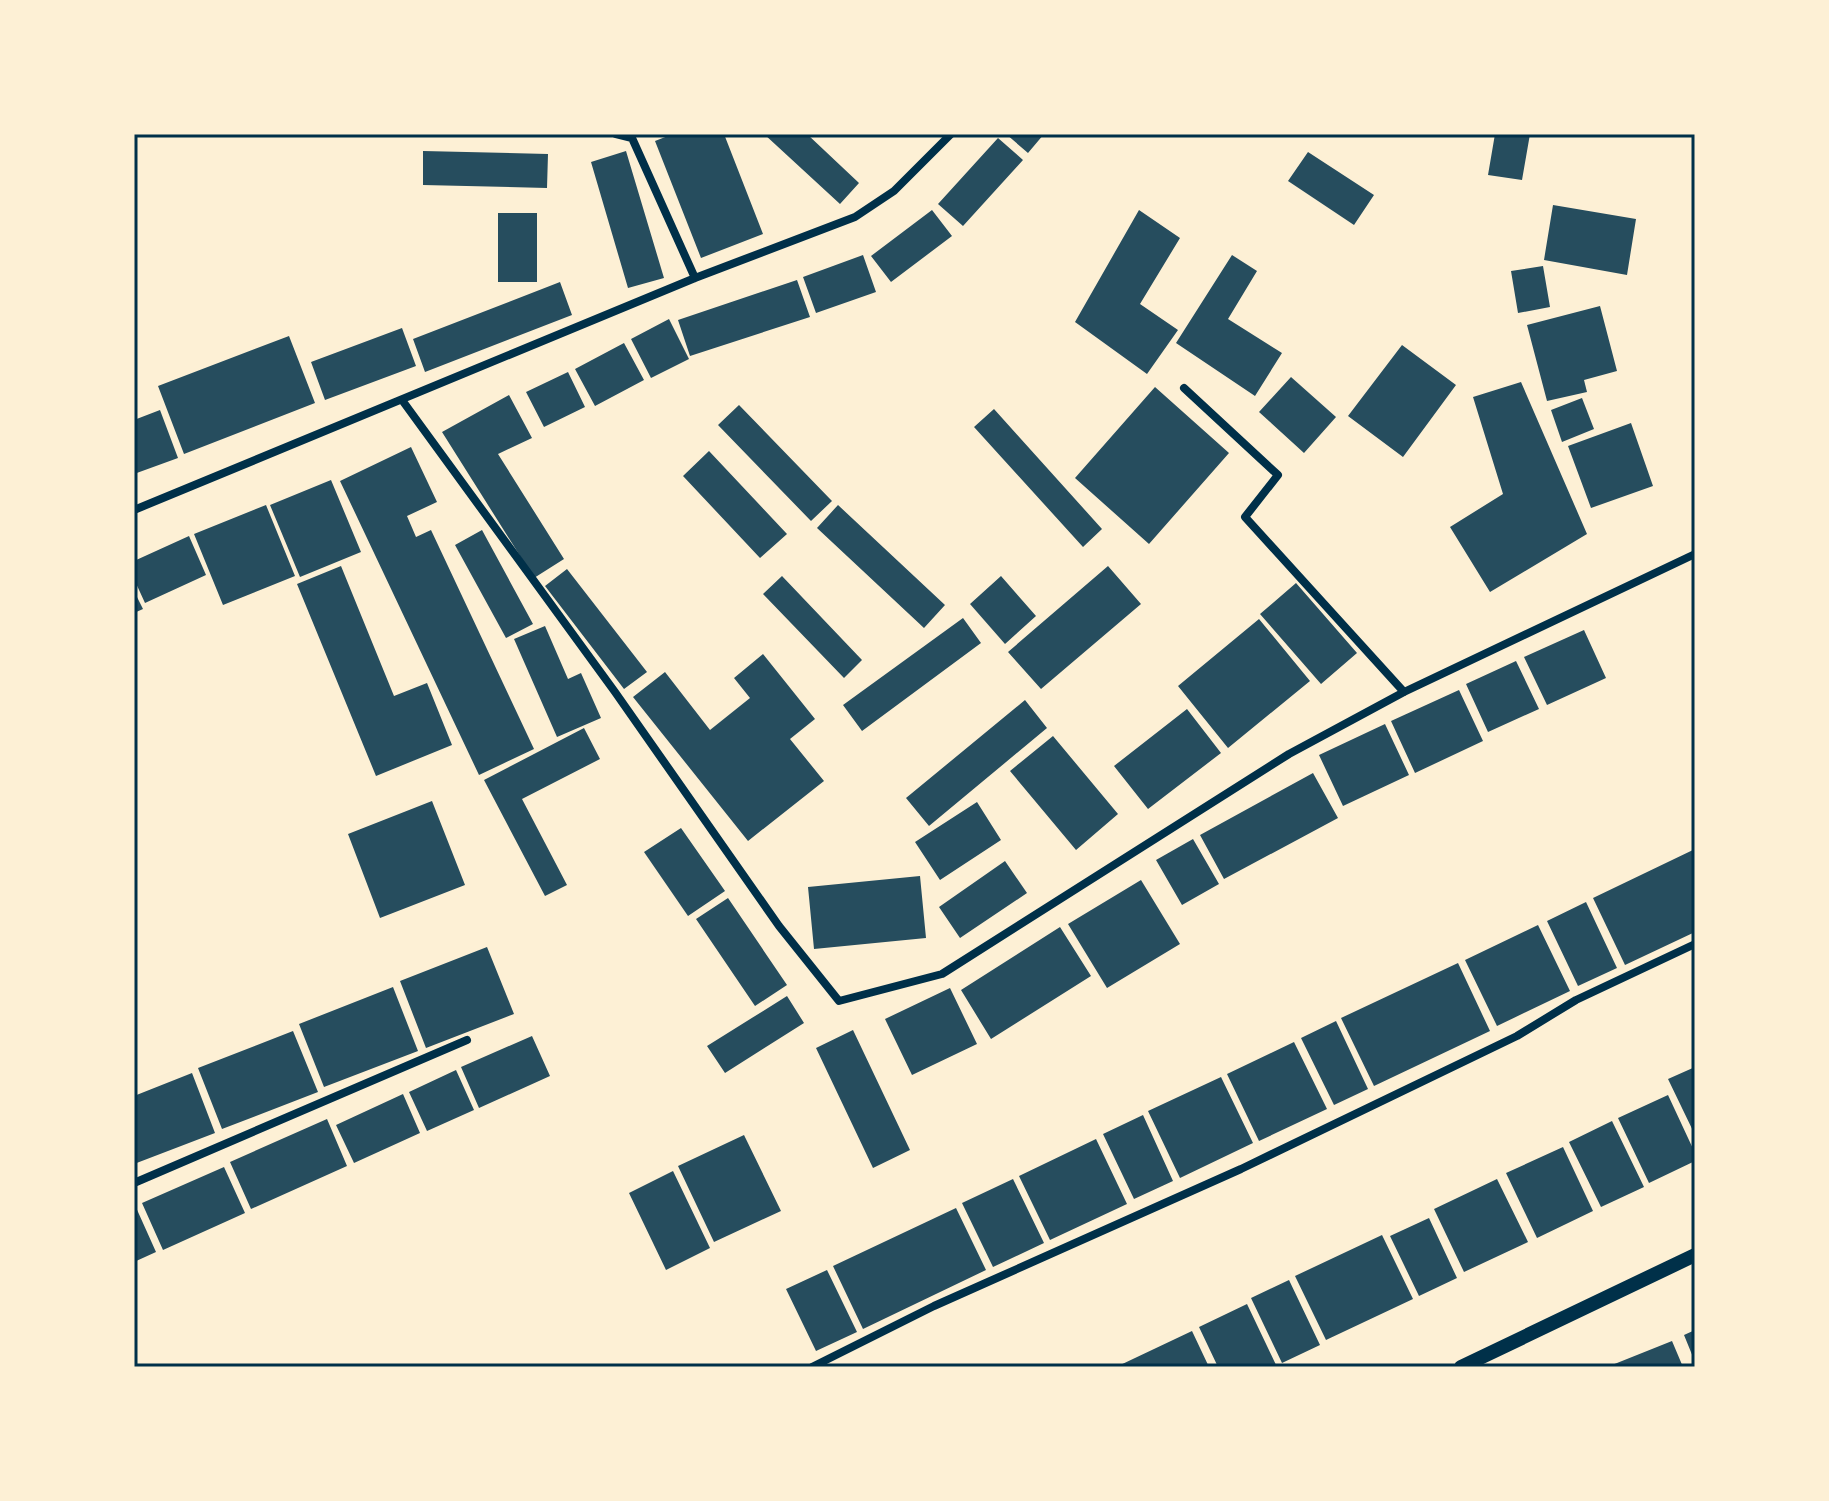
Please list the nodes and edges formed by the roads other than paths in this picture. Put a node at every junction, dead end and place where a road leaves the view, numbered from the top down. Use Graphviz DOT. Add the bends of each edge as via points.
graph roads {
  1 [pos="616,134"];
  2 [pos="951,134"];
  3 [pos="695,278"];
  4 [pos="1184,388"];
  5 [pos="402,400"];
  6 [pos="134,510"];
  7 [pos="1695,554"];
  8 [pos="1404,692"];
  9 [pos="1695,944"];
  10 [pos="467,1040"];
  11 [pos="134,1183"];
  12 [pos="1695,1255"];
  13 [pos="812,1367"];
  14 [pos="1461,1367"];
  1 -- 3 [label="street" via="632,138"];
  2 -- 3 [label="street" via="894,191 855,217"];
  3 -- 5 [label="street"];
  4 -- 8 [label="street" via="1278,475 1245,517"];
  5 -- 6 [label="street"];
  5 -- 8 [label="street" via="779,926 839,1001 942,974 1289,754"];
  7 -- 8 [label="street"];
  9 -- 13 [label="street" via="1282,1149 934,1306"];
  10 -- 11 [label="street"];
  12 -- 14 [label="street"];
}
